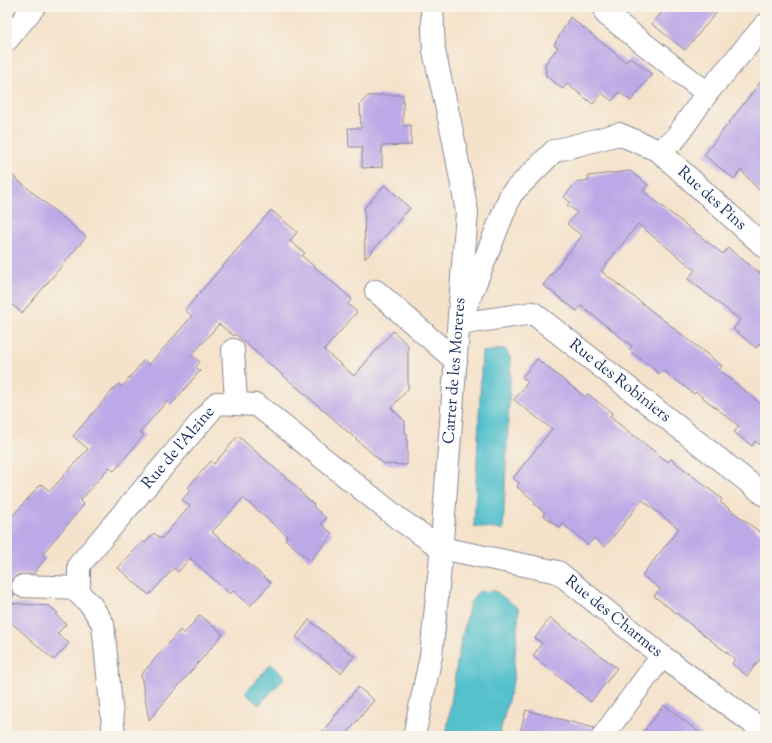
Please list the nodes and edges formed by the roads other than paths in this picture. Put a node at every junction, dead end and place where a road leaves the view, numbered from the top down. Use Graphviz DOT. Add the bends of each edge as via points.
graph roads {
  1 [pos="34,7"];
  2 [pos="432,7"];
  3 [pos="606,14"];
  4 [pos="765,25"];
  5 [pos="7,40"];
  6 [pos="707,93"];
  7 [pos="658,150"];
  8 [pos="765,247"];
  9 [pos="376,291"];
  10 [pos="459,324"];
  11 [pos="233,350"];
  12 [pos="456,361"];
  13 [pos="236,404"];
  14 [pos="765,495"];
  15 [pos="441,548"];
  16 [pos="23,586"];
  17 [pos="79,588"];
  18 [pos="662,656"];
  19 [pos="765,732"];
  20 [pos="114,736"];
  21 [pos="414,736"];
  22 [pos="603,736"];
  1 -- 5 [label="street"];
  2 -- 10 [label="street, Carrer de les Moreres" via="434,51 468,212"];
  3 -- 6 [label="street"];
  4 -- 6 [label="street"];
  6 -- 7 [label="street" via="675,139"];
  7 -- 8 [label="street, Rue des Pins"];
  7 -- 10 [label="street, Rue des Pins" via="619,134 554,151 511,194"];
  9 -- 12 [label="street"];
  10 -- 12 [label="street, Carrer de les Moreres"];
  10 -- 14 [label="street, Rue des Robiniers" via="533,313"];
  11 -- 13 [label="street"];
  12 -- 15 [label="street, Carrer de les Moreres"];
  13 -- 15 [label="street, Rue de l'Alzine" via="257,405 399,519"];
  13 -- 17 [label="street, Rue de l'Alzine" via="217,402 79,565"];
  15 -- 18 [label="street, Rue des Charmes" via="558,572"];
  15 -- 21 [label="street, Carrer de les Moreres" via="431,656"];
  16 -- 17 [label="street"];
  17 -- 20 [label="street" via="79,594 91,605 103,624"];
  18 -- 19 [label="street, Rue des Charmes"];
  18 -- 22 [label="street"];
}
